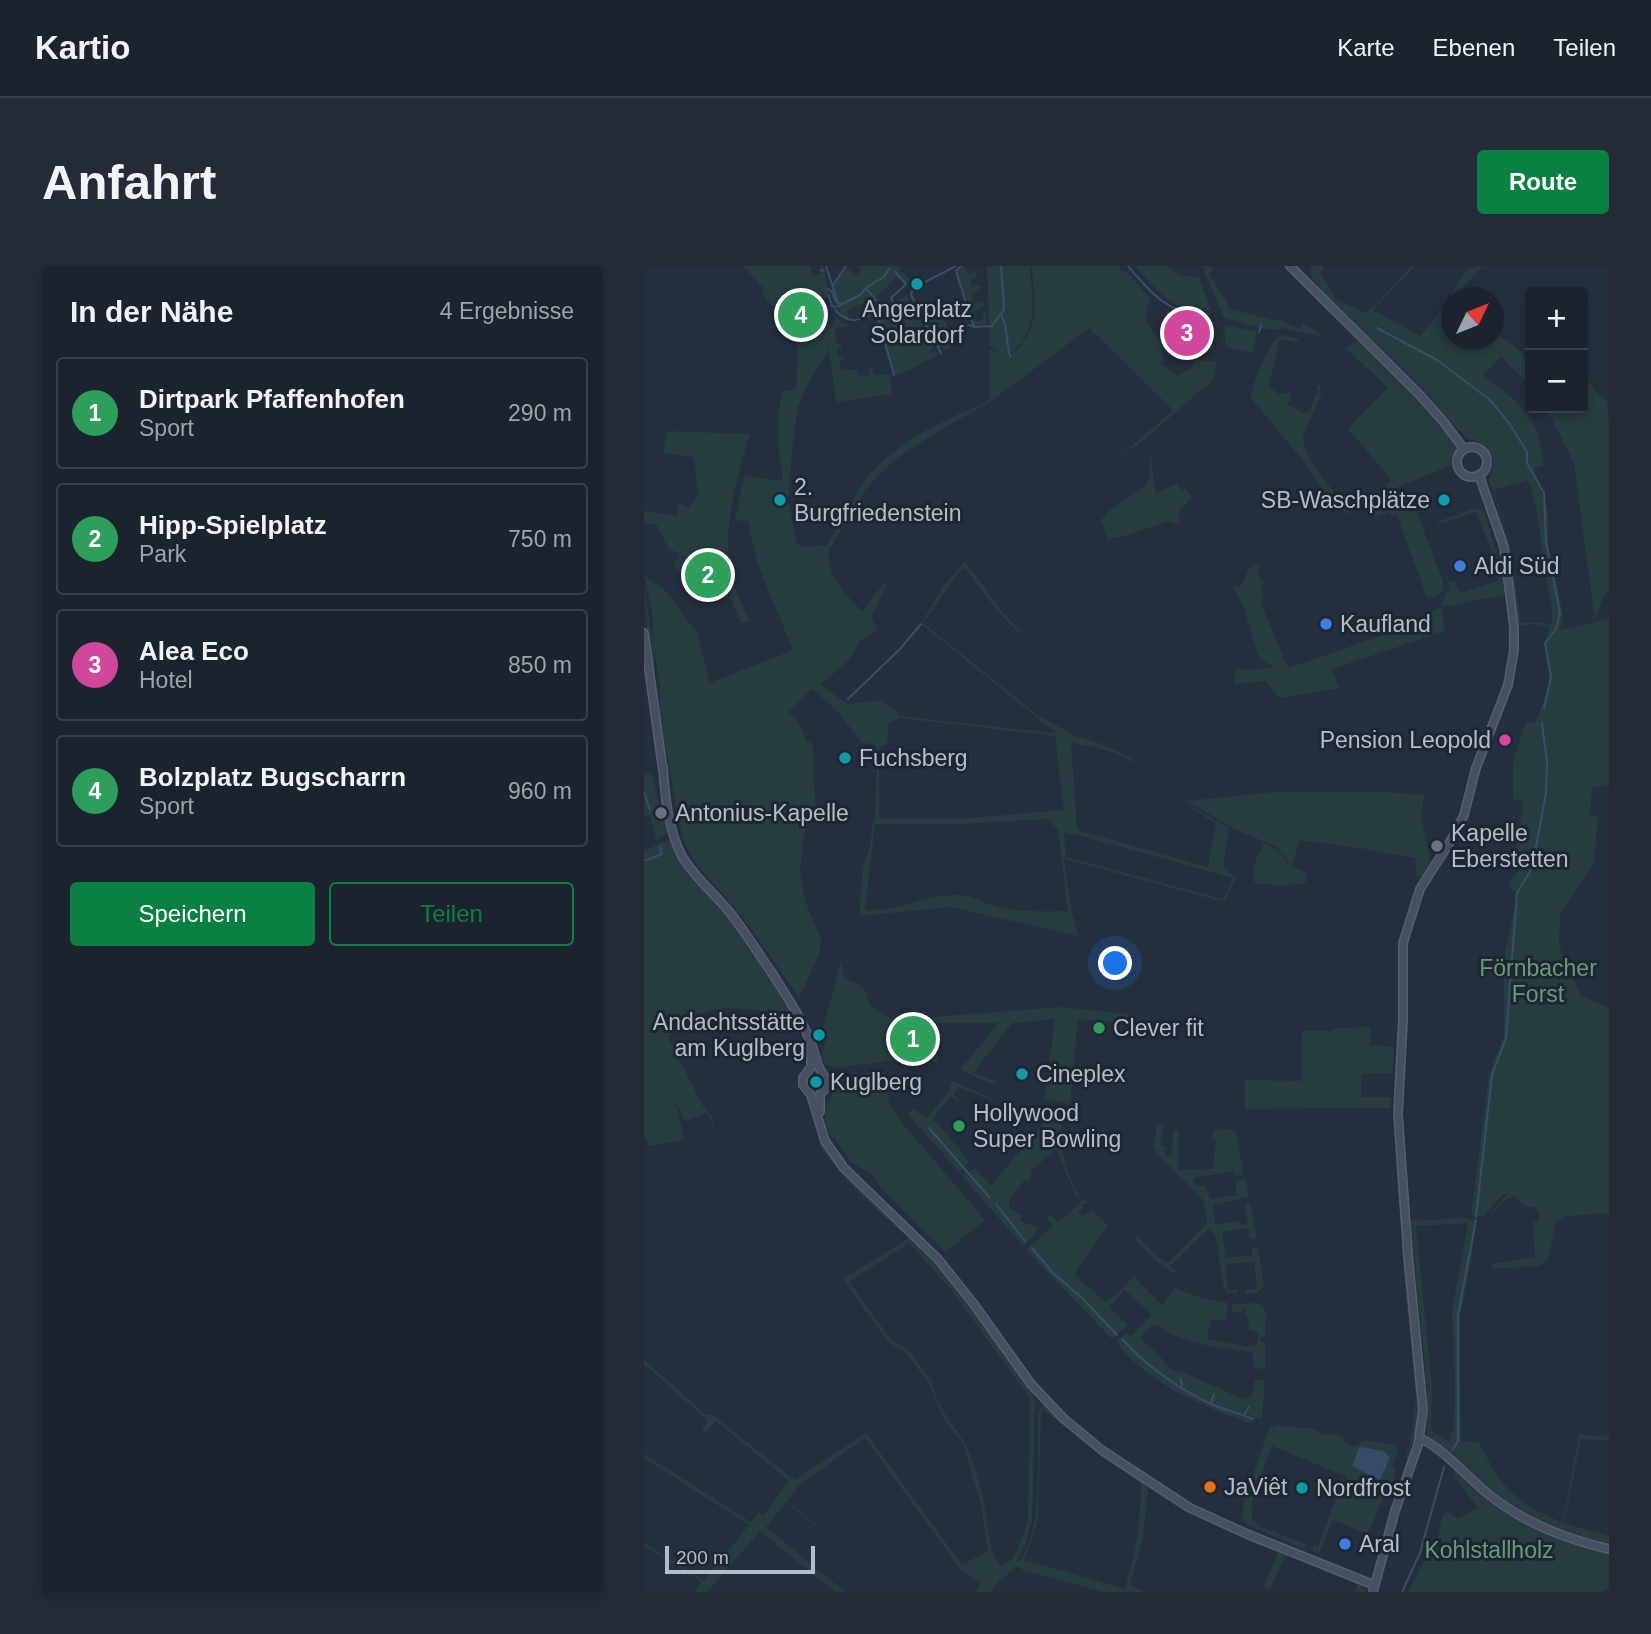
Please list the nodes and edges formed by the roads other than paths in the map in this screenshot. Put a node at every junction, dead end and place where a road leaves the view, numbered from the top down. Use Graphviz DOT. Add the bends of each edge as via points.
graph roads {
  1 [pos="1290,266"];
  2 [pos="1464,449"];
  3 [pos="1479,475"];
  4 [pos="644,633"];
  5 [pos="811,1038"];
  6 [pos="810,1071"];
  7 [pos="821,1071"];
  8 [pos="816,1094"];
  9 [pos="1420,1438"];
  10 [pos="1609,1549"];
  11 [pos="1374,1588"];
  1 -- 2 [label="street" via="1418,393"];
  2 -- 3 [label="street" via="1459,468 1465,475"];
  2 -- 3 [label="street" via="1474,447 1485,455 1486,469"];
  3 -- 9 [label="street" via="1504,547 1514,650 1508,685 1463,819 1420,889 1402,955 1399,1080 1408,1255 1423,1389"];
  4 -- 5 [label="street" via="674,832 688,865 735,919"];
  5 -- 6 [label="street"];
  5 -- 7 [label="street"];
  6 -- 7 [label="street"];
  6 -- 8 [label="street" via="803,1085"];
  7 -- 8 [label="street" via="828,1084"];
  8 -- 11 [label="street" via="825,1141 844,1168 938,1259 1031,1384 1063,1418 1103,1451 1190,1508"];
  9 -- 10 [label="street" via="1520,1516"];
  9 -- 11 [label="street"];
}
